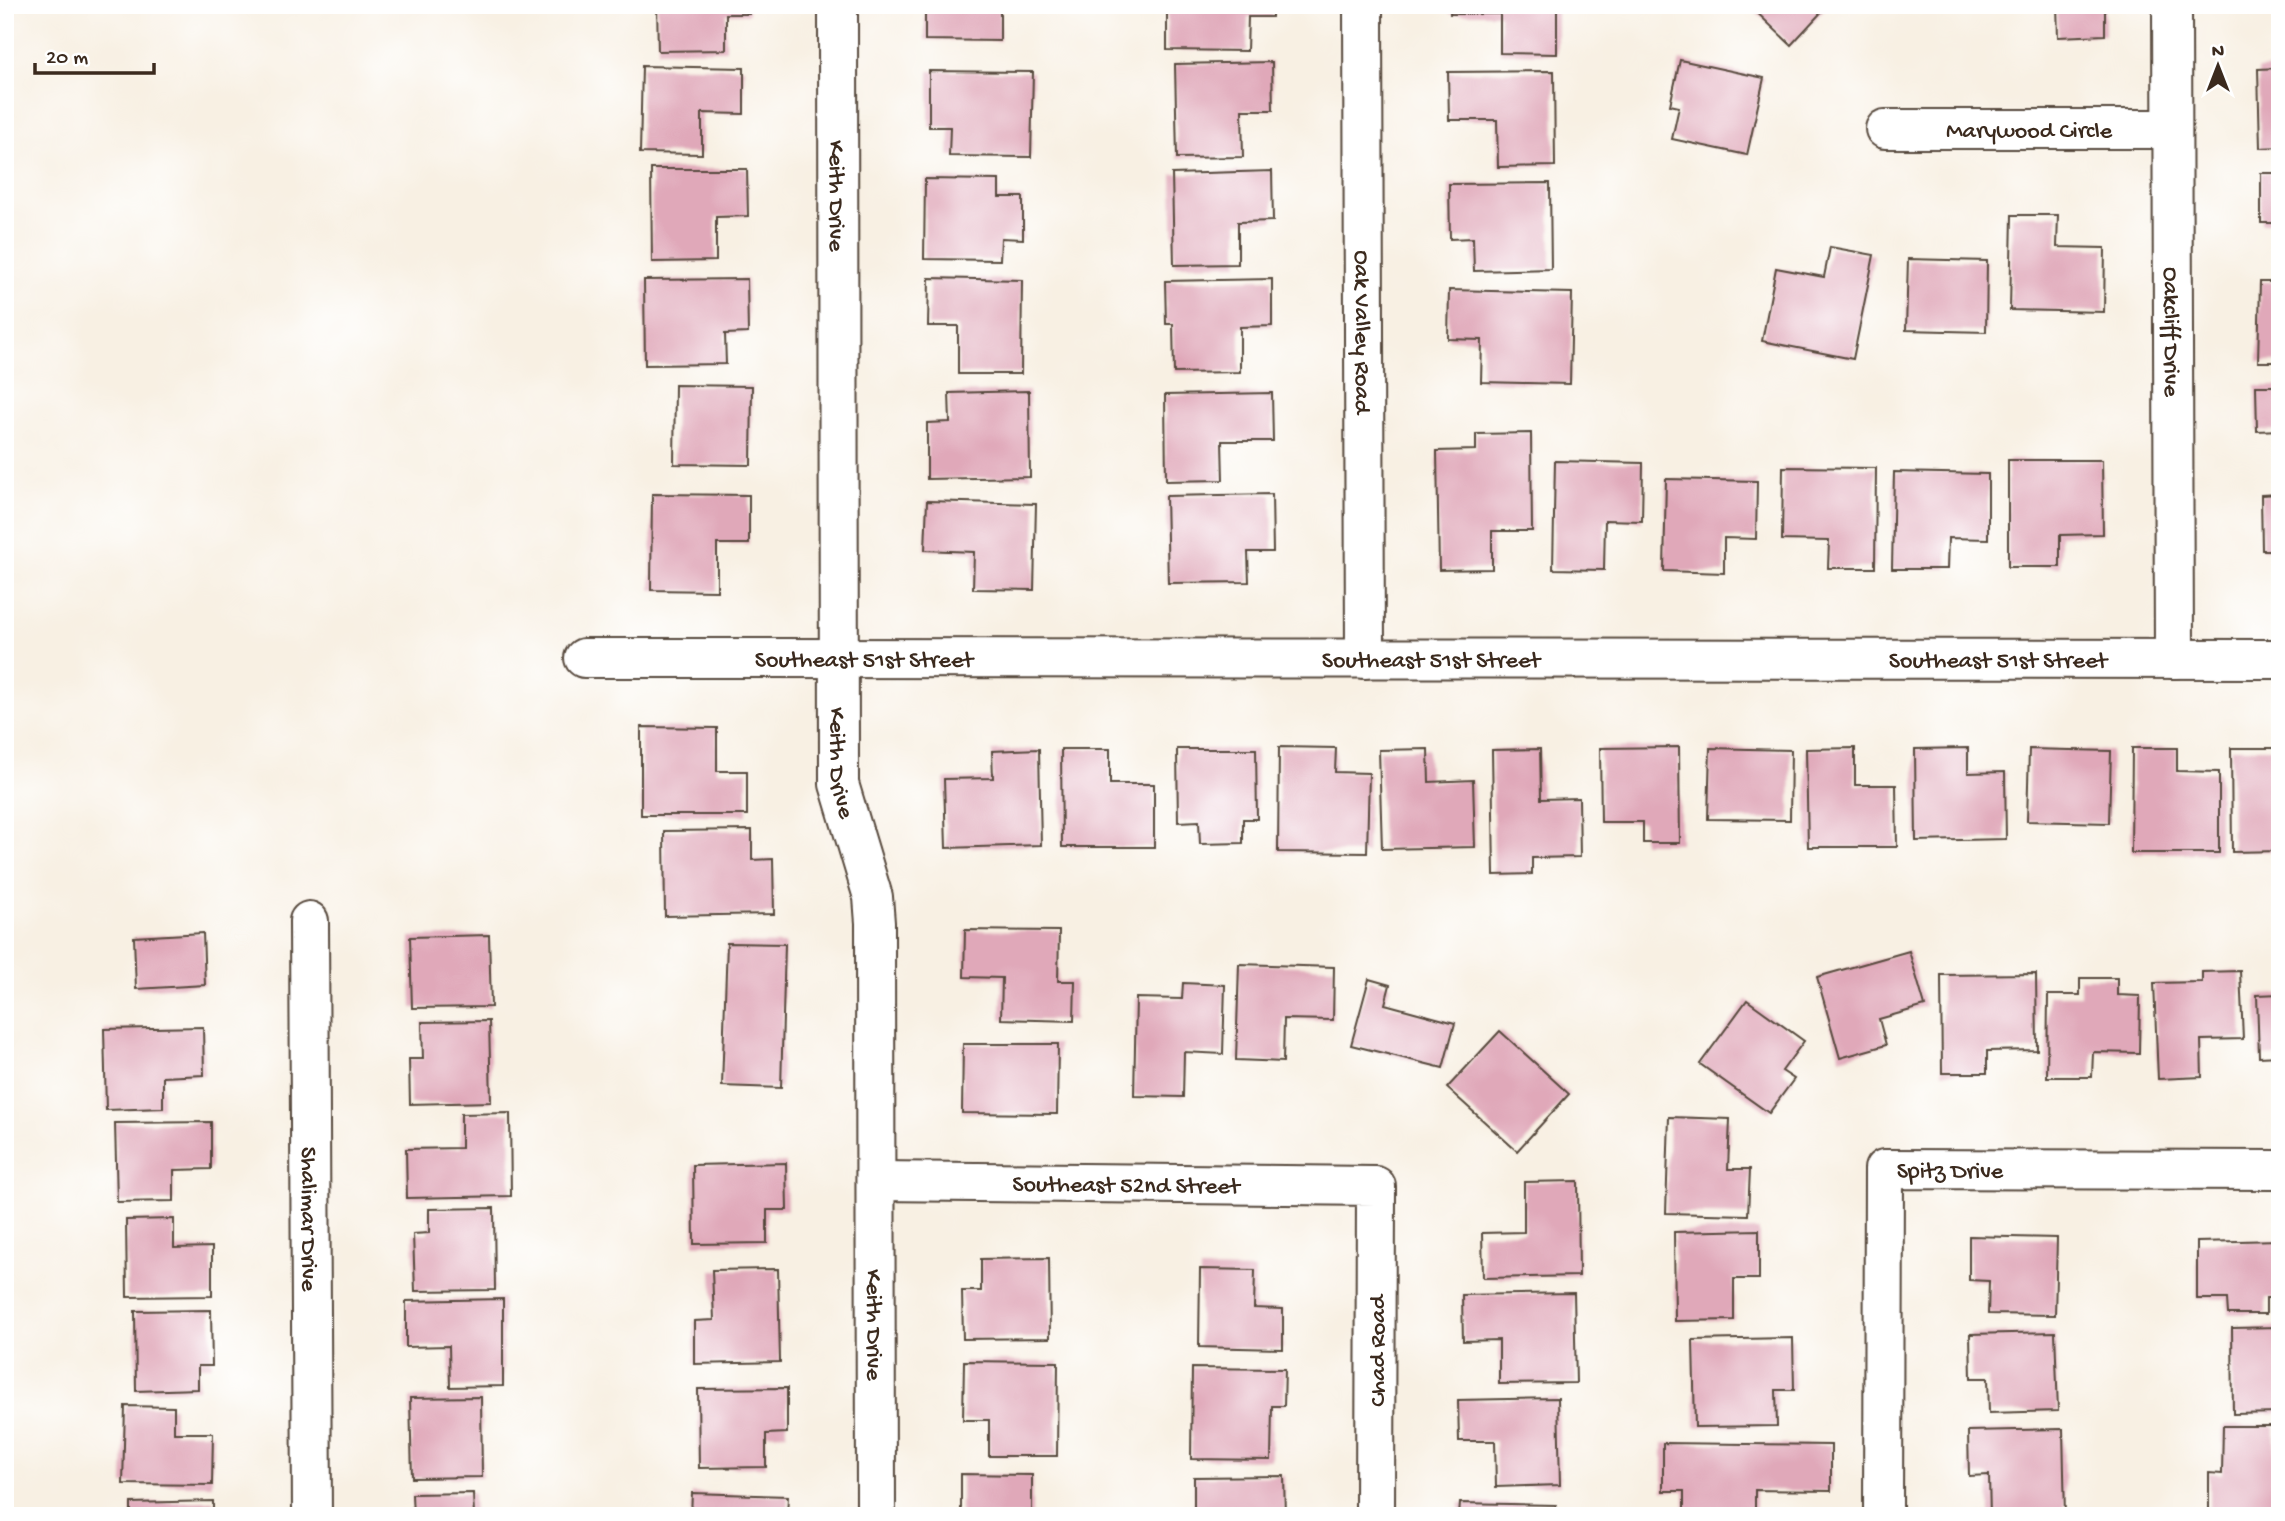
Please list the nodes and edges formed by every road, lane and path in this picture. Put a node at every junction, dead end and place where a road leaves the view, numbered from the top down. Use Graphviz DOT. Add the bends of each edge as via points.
graph roads {
  1 [pos="838,5"];
  2 [pos="1363,5"];
  3 [pos="2172,5"];
  4 [pos="1885,129"];
  5 [pos="2172,129"];
  6 [pos="839,657"];
  7 [pos="584,658"];
  8 [pos="1365,659"];
  9 [pos="2174,659"];
  10 [pos="2280,659"];
  11 [pos="309,921"];
  12 [pos="2280,1170"];
  13 [pos="876,1181"];
  14 [pos="1376,1186"];
  15 [pos="312,1516"];
  16 [pos="876,1516"];
  17 [pos="1375,1516"];
  18 [pos="1883,1516"];
  1 -- 6 [label="street, Keith Drive"];
  2 -- 8 [label="street, Oak Valley Road"];
  3 -- 5 [label="street, Oakcliff Drive"];
  4 -- 5 [label="street, Marywood Circle"];
  5 -- 9 [label="street, Oakcliff Drive"];
  6 -- 7 [label="street, Southeast 51st Street"];
  6 -- 8 [label="street, Southeast 51st Street"];
  6 -- 13 [label="street, Keith Drive" via="839,784 873,897 876,923"];
  8 -- 9 [label="street, Southeast 51st Street"];
  9 -- 10 [label="street, Southeast 51st Street"];
  11 -- 15 [label="street, Shalimar Drive"];
  12 -- 18 [label="street, Spitz Drive" via="1884,1169"];
  13 -- 14 [label="street, Southeast 52nd Street"];
  13 -- 16 [label="street, Keith Drive"];
  14 -- 17 [label="street, Chad Road"];
}
